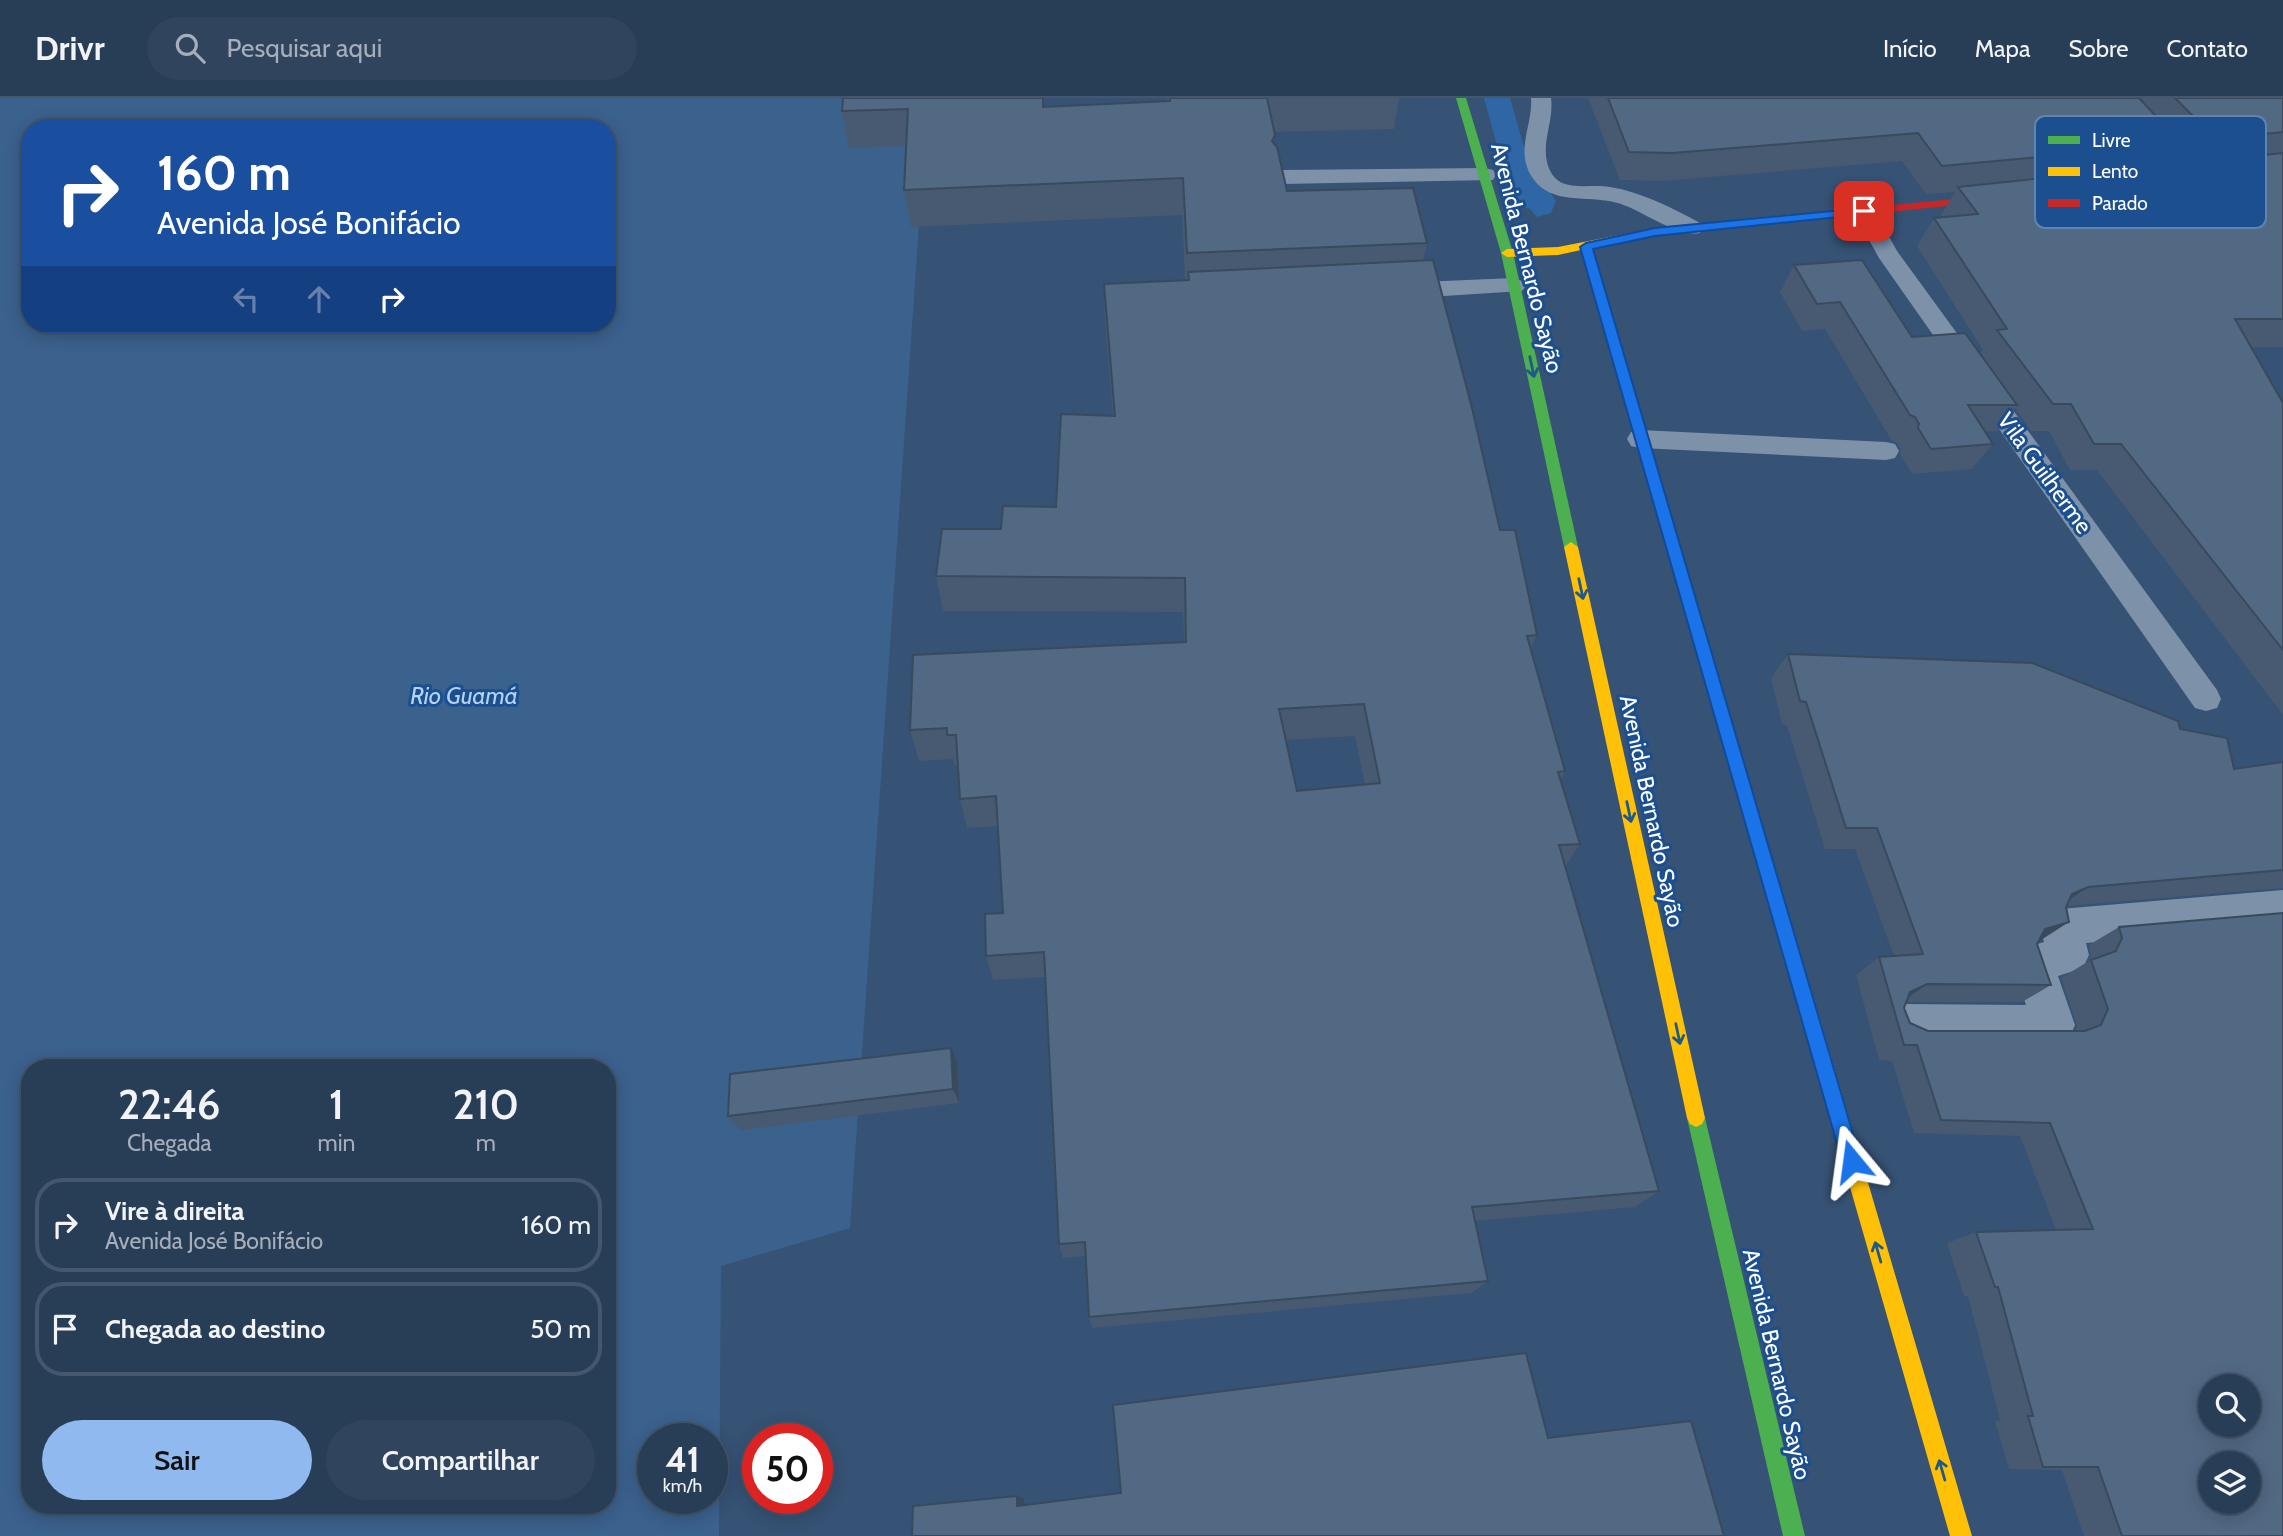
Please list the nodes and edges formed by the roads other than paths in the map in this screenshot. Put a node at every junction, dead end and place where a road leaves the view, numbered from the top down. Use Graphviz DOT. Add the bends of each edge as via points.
graph roads {
  1 [pos="1461,98"];
  2 [pos="1541,98"];
  3 [pos="2110,98"];
  4 [pos="2129,116"];
  5 [pos="1485,175"];
  6 [pos="1282,177"];
  7 [pos="2012,197"];
  8 [pos="1864,211"];
  9 [pos="1692,228"];
  10 [pos="1586,247"];
  11 [pos="1507,253"];
  12 [pos="1514,286"];
  13 [pos="1376,292"];
  14 [pos="1640,439"];
  15 [pos="1886,451"];
  16 [pos="2206,699"];
  17 [pos="2283,908"];
  18 [pos="1903,1024"];
  19 [pos="1794,1536"];
  20 [pos="1961,1536"];
  1 -- 5 [label="main road, Avenida Bernardo Sayão"];
  2 -- 9 [label="lane" via="1542,116 1532,142 1544,180 1558,189 1613,194"];
  3 -- 4 [label="street"];
  5 -- 6 [label="lane"];
  5 -- 11 [label="main road, Avenida Bernardo Sayão"];
  7 -- 8 [label="main road"];
  8 -- 9 [label="main road"];
  8 -- 16 [label="lane, Vila Guilherme" via="1887,253"];
  9 -- 10 [label="main road"];
  10 -- 11 [label="main road"];
  10 -- 14 [label="main road"];
  11 -- 12 [label="main road, Avenida Bernardo Sayão"];
  12 -- 13 [label="lane"];
  12 -- 19 [label="main road, Avenida Bernardo Sayão, one-way" via="1706,1165"];
  14 -- 15 [label="lane"];
  20 -- 14 [label="main road, one-way"];
  17 -- 18 [label="street" via="2060,927 2069,955 2033,963 2054,1025"];
}
